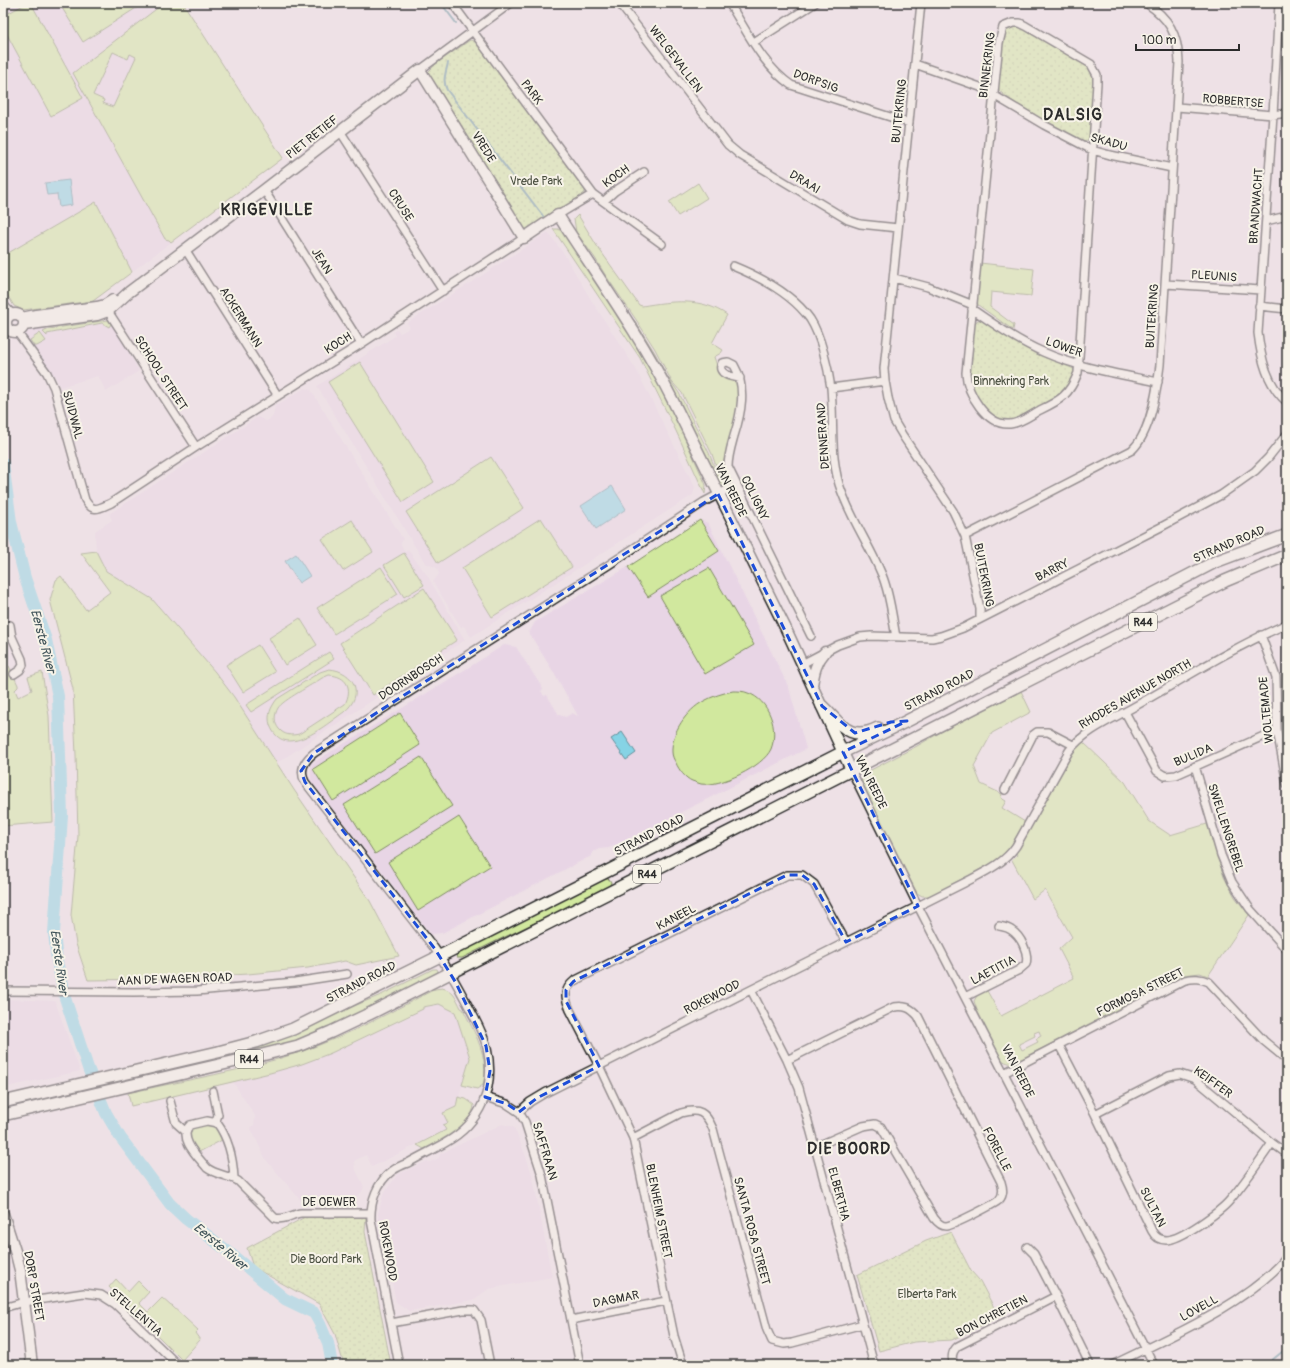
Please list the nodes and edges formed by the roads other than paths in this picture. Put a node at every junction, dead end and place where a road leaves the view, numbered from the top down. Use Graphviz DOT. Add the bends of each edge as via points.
graph roads {
  1 [pos="452,3"];
  2 [pos="511,3"];
  3 [pos="619,3"];
  4 [pos="729,3"];
  5 [pos="815,3"];
  6 [pos="922,3"];
  7 [pos="1146,3"];
  8 [pos="1279,3"];
  9 [pos="473,32"];
  10 [pos="754,42"];
  11 [pos="915,64"];
  12 [pos="420,70"];
  13 [pos="994,94"];
  14 [pos="1177,107"];
  15 [pos="1287,113"];
  16 [pos="1273,115"];
  17 [pos="909,123"];
  18 [pos="714,129"];
  19 [pos="340,131"];
  20 [pos="1092,150"];
  21 [pos="1172,168"];
  22 [pos="644,172"];
  23 [pos="264,190"];
  24 [pos="594,194"];
  25 [pos="604,201"];
  26 [pos="558,215"];
  27 [pos="1287,216"];
  28 [pos="1266,221"];
  29 [pos="898,228"];
  30 [pos="524,238"];
  31 [pos="662,244"];
  32 [pos="186,249"];
  33 [pos="733,266"];
  34 [pos="894,278"];
  35 [pos="1166,284"];
  36 [pos="1261,290"];
  37 [pos="443,291"];
  38 [pos="3,304"];
  39 [pos="1259,306"];
  40 [pos="973,307"];
  41 [pos="106,308"];
  42 [pos="1287,308"];
  43 [pos="11,322"];
  44 [pos="362,344"];
  45 [pos="1079,365"];
  46 [pos="740,378"];
  47 [pos="885,381"];
  48 [pos="1158,382"];
  49 [pos="830,388"];
  50 [pos="278,396"];
  51 [pos="1287,402"];
  52 [pos="1287,434"];
  53 [pos="196,447"];
  54 [pos="736,485"];
  55 [pos="718,494"];
  56 [pos="94,509"];
  57 [pos="1287,535"];
  58 [pos="965,536"];
  59 [pos="1287,555"];
  60 [pos="980,619"];
  61 [pos="1287,624"];
  62 [pos="3,626"];
  63 [pos="1261,635"];
  64 [pos="811,636"];
  65 [pos="896,637"];
  66 [pos="825,652"];
  67 [pos="802,664"];
  68 [pos="14,674"];
  69 [pos="812,685"];
  70 [pos="822,706"];
  71 [pos="1125,712"];
  72 [pos="907,721"];
  73 [pos="1277,730"];
  74 [pos="1073,745"];
  75 [pos="843,752"];
  76 [pos="1194,766"];
  77 [pos="851,770"];
  78 [pos="1287,784"];
  79 [pos="1005,790"];
  80 [pos="918,906"];
  81 [pos="999,926"];
  82 [pos="846,942"];
  83 [pos="1287,950"];
  84 [pos="440,956"];
  85 [pos="451,973"];
  86 [pos="347,974"];
  87 [pos="751,990"];
  88 [pos="3,991"];
  89 [pos="965,997"];
  90 [pos="1059,1045"];
  91 [pos="787,1060"];
  92 [pos="1287,1060"];
  93 [pos="599,1066"];
  94 [pos="1004,1073"];
  95 [pos="213,1091"];
  96 [pos="485,1097"];
  97 [pos="170,1101"];
  98 [pos="3,1102"];
  99 [pos="519,1112"];
  100 [pos="1095,1114"];
  101 [pos="3,1115"];
  102 [pos="215,1123"];
  103 [pos="185,1132"];
  104 [pos="633,1138"];
  105 [pos="1272,1144"];
  106 [pos="815,1148"];
  107 [pos="1287,1154"];
  108 [pos="234,1178"];
  109 [pos="371,1213"];
  110 [pos="3,1214"];
  111 [pos="1027,1247"];
  112 [pos="1287,1257"];
  113 [pos="1056,1296"];
  114 [pos="666,1301"];
  115 [pos="24,1302"];
  116 [pos="3,1308"];
  117 [pos="571,1320"];
  118 [pos="391,1323"];
  119 [pos="863,1324"];
  120 [pos="1146,1348"];
  121 [pos="32,1365"];
  122 [pos="178,1365"];
  123 [pos="400,1365"];
  124 [pos="490,1365"];
  125 [pos="580,1365"];
  126 [pos="683,1365"];
  127 [pos="874,1365"];
  128 [pos="954,1365"];
  129 [pos="1090,1365"];
  130 [pos="1112,1365"];
  131 [pos="1154,1365"];
  1 -- 9 [label="street, PARK"];
  2 -- 9 [label="street, PIET RETIEF"];
  3 -- 18 [label="street, WELGEVALLEN"];
  4 -- 10 [label="street, DORPSIG"];
  5 -- 10 [label="street"];
  6 -- 11 [label="street, BUITEKRING"];
  7 -- 14 [label="street, BUITEKRING" via="1162,15 1176,39 1180,62"];
  8 -- 16 [label="street, BRANDWACHT"];
  9 -- 12 [label="street, PIET RETIEF"];
  9 -- 24 [label="street, PARK"];
  10 -- 17 [label="street, DORPSIG" via="774,71 791,85"];
  11 -- 13 [label="street, SKADU" via="967,81"];
  11 -- 17 [label="street, BUITEKRING"];
  12 -- 19 [label="street, PIET RETIEF"];
  12 -- 30 [label="street, VREDE"];
  13 -- 20 [label="street, SKADU" via="1044,126"];
  13 -- 20 [label="street, BINNEKRING" via="1003,27 1020,23 1082,58 1094,69 1097,83"];
  13 -- 40 [label="street, BINNEKRING"];
  14 -- 16 [label="street, ROBBERTSE"];
  14 -- 21 [label="street, BUITEKRING"];
  15 -- 16 [label="street, ROBBERTSE"];
  16 -- 28 [label="street, BRANDWACHT"];
  17 -- 29 [label="street, BUITEKRING"];
  18 -- 29 [label="street, DRAAI" via="740,156 840,216 860,224"];
  19 -- 23 [label="street, PIET RETIEF"];
  19 -- 37 [label="street, CRUSE"];
  20 -- 21 [label="street, SKADU"];
  20 -- 45 [label="street, BINNEKRING"];
  21 -- 35 [label="street, BUITEKRING"];
  22 -- 25 [label="street, KOCH"];
  23 -- 32 [label="street, PIET RETIEF"];
  23 -- 44 [label="street, JEAN"];
  24 -- 25 [label="street, PARK"];
  24 -- 26 [label="street, KOCH"];
  25 -- 31 [label="street, PARK"];
  26 -- 30 [label="street, KOCH"];
  26 -- 55 [label="street, VAN REEDE" via="661,376"];
  27 -- 28 [label="street"];
  28 -- 36 [label="street, BRANDWACHT"];
  29 -- 34 [label="street, BUITEKRING"];
  30 -- 37 [label="street, KOCH"];
  32 -- 41 [label="street, PIET RETIEF"];
  32 -- 50 [label="street, ACKERMANN"];
  33 -- 49 [label="street, DENNERAND" via="783,293 810,319 826,363"];
  34 -- 40 [label="street, LOWER" via="928,287"];
  34 -- 47 [label="street, BUITEKRING"];
  35 -- 36 [label="street, PLEUNIS"];
  35 -- 48 [label="street, BUITEKRING"];
  36 -- 39 [label="street, BRANDWACHT"];
  37 -- 44 [label="street, KOCH"];
  38 -- 43 [label="street, SUIDWAL"];
  39 -- 42 [label="street"];
  39 -- 51 [label="street, BRANDWACHT" via="1258,332 1265,369 1273,385"];
  40 -- 45 [label="street, LOWER" via="1029,345"];
  40 -- 45 [label="street, BINNEKRING" via="966,365 968,386 979,407 993,420 1005,424 1015,423 1059,401 1074,383"];
  41 -- 43 [label="street, PIET RETIEF" via="36,315"];
  41 -- 53 [label="street, SCHOOL STREET"];
  43 -- 56 [label="street, SUIDWAL" via="54,388 83,493 88,505"];
  44 -- 50 [label="street, KOCH"];
  45 -- 48 [label="street, LOWER"];
  46 -- 46 [label="street, COLIGNY" via="721,370 722,363 731,363"];
  46 -- 54 [label="street, COLIGNY" via="742,409 728,461"];
  47 -- 49 [label="street"];
  47 -- 58 [label="street, BUITEKRING" via="894,421 953,511"];
  48 -- 58 [label="street, BUITEKRING" via="1142,437 1132,450"];
  49 -- 65 [label="street, DENNERAND" via="837,477 843,496 885,582"];
  50 -- 53 [label="street, KOCH"];
  52 -- 60 [label="street, BARRY" via="1255,471 1221,494"];
  53 -- 56 [label="street, KOCH" via="111,503"];
  54 -- 55 [label="street, DOORNBOSCH"];
  54 -- 64 [label="street, COLIGNY"];
  55 -- 67 [label="street, VAN REEDE"];
  55 -- 84 [label="street, DOORNBOSCH" via="307,758 302,771 305,782"];
  57 -- 72 [label="main road, STRAND ROAD / R44" via="1215,562"];
  58 -- 60 [label="street, BUITEKRING"];
  59 -- 77 [label="main road, R44" via="1225,581"];
  60 -- 65 [label="street, BARRY" via="932,638"];
  61 -- 63 [label="street, RHODES AVENUE NORTH"];
  62 -- 68 [label="street" via="10,625 12,637 22,659 23,665"];
  63 -- 71 [label="street, RHODES AVENUE NORTH"];
  63 -- 73 [label="street, WOLTEMADE" via="1276,677"];
  65 -- 66 [label="street, BARRY" via="860,637"];
  66 -- 67 [label="street, BARRY"];
  66 -- 69 [label="street" via="816,665"];
  67 -- 69 [label="street, VAN REEDE"];
  69 -- 70 [label="street, VAN REEDE"];
  70 -- 72 [label="main road" via="855,734 862,734 891,722"];
  70 -- 75 [label="street, VAN REEDE"];
  71 -- 74 [label="street, RHODES AVENUE NORTH"];
  71 -- 76 [label="street, BULIDA" via="1157,771 1165,776 1176,775"];
  72 -- 75 [label="main road, STRAND ROAD / R44"];
  73 -- 76 [label="street, BULIDA"];
  73 -- 78 [label="street, WOLTEMADE"];
  74 -- 79 [label="street" via="1048,732 1037,732 1033,735"];
  74 -- 80 [label="street, RHODES AVENUE NORTH" via="1021,839 1007,857 986,872"];
  75 -- 77 [label="street, VAN REEDE"];
  75 -- 84 [label="main road, STRAND ROAD / R44"];
  76 -- 83 [label="street, SWELLENGREBEL" via="1221,855 1232,882 1250,909"];
  77 -- 80 [label="street, VAN REEDE"];
  77 -- 85 [label="main road, R44"];
  80 -- 82 [label="street, ROKEWOOD"];
  80 -- 89 [label="street, VAN REEDE"];
  81 -- 89 [label="street, LAETITIA" via="1011,929 1021,940 1027,957 1026,964"];
  82 -- 87 [label="street, ROKEWOOD"];
  82 -- 93 [label="street, KANEEL" via="814,884 802,875 783,876 569,985 566,990 566,1001"];
  84 -- 85 [label="street, DOORNBOSCH"];
  84 -- 98 [label="main road, STRAND ROAD / R44" via="293,1030 256,1042"];
  85 -- 96 [label="street" via="486,1046 490,1071"];
  85 -- 101 [label="main road, R44" via="298,1046"];
  86 -- 88 [label="street, AAN DE WAGEN ROAD" via="197,991"];
  87 -- 91 [label="street, ELBERTHA"];
  87 -- 93 [label="street, ROKEWOOD"];
  89 -- 94 [label="street, VAN REEDE"];
  90 -- 92 [label="street, FORMOSA STREET" via="1193,978 1202,979 1212,985 1264,1040"];
  90 -- 94 [label="street, FORMOSA STREET"];
  90 -- 100 [label="street, SULTAN"];
  91 -- 106 [label="street, ELBERTHA"];
  91 -- 106 [label="street, FORELLE" via="888,1010 907,1007 918,1016 1001,1182 1002,1196 996,1203 944,1226 934,1218 881,1127 875,1124 862,1126"];
  93 -- 99 [label="street, ROKEWOOD" via="537,1098"];
  93 -- 104 [label="street, BLENHEIM STREET"];
  94 -- 120 [label="street, VAN REEDE"];
  95 -- 102 [label="street" via="218,1115"];
  96 -- 99 [label="street, SAFFRAAN" via="506,1104"];
  96 -- 109 [label="street, ROKEWOOD" via="475,1116 462,1131 392,1171 381,1182 374,1197"];
  97 -- 103 [label="street, DE OEWER" via="176,1123"];
  99 -- 117 [label="street, SAFFRAAN" via="525,1122 542,1175"];
  100 -- 105 [label="street, KEIFFER" via="1169,1076 1180,1074 1194,1079"];
  100 -- 105 [label="street, SULTAN" via="1152,1231 1162,1240 1178,1237 1222,1209"];
  102 -- 103 [label="street" via="194,1123"];
  102 -- 108 [label="street" via="219,1126 231,1152"];
  103 -- 108 [label="street, DE OEWER" via="186,1139 207,1168"];
  104 -- 114 [label="street, BLENHEIM STREET"];
  104 -- 119 [label="street, SANTA ROSA STREET" via="689,1110 704,1114 708,1119 713,1129 772,1341 792,1343"];
  105 -- 107 [label="street, KEIFFER"];
  106 -- 119 [label="street, ELBERTHA"];
  108 -- 109 [label="street, DE OEWER" via="278,1220 301,1213"];
  109 -- 118 [label="street, ROKEWOOD"];
  110 -- 115 [label="street, DORP STREET" via="16,1254"];
  111 -- 113 [label="street" via="1034,1254"];
  112 -- 120 [label="street, LOVELL" via="1273,1272 1244,1294"];
  113 -- 128 [label="street, BON CHRETIEN" via="958,1346 953,1352"];
  113 -- 129 [label="street"];
  114 -- 117 [label="street, DAGMAR"];
  114 -- 126 [label="street, BLENHEIM STREET"];
  115 -- 116 [label="street, STELLENTIA"];
  115 -- 121 [label="street, DORP STREET"];
  115 -- 122 [label="street, STELLENTIA" via="95,1293 107,1298"];
  117 -- 125 [label="street, SAFFRAAN"];
  118 -- 123 [label="street, ROKEWOOD"];
  118 -- 124 [label="street" via="474,1310 481,1320"];
  119 -- 127 [label="street, ELBERTHA"];
  120 -- 130 [label="street, LOVELL"];
  120 -- 131 [label="street, VAN REEDE"];
}
